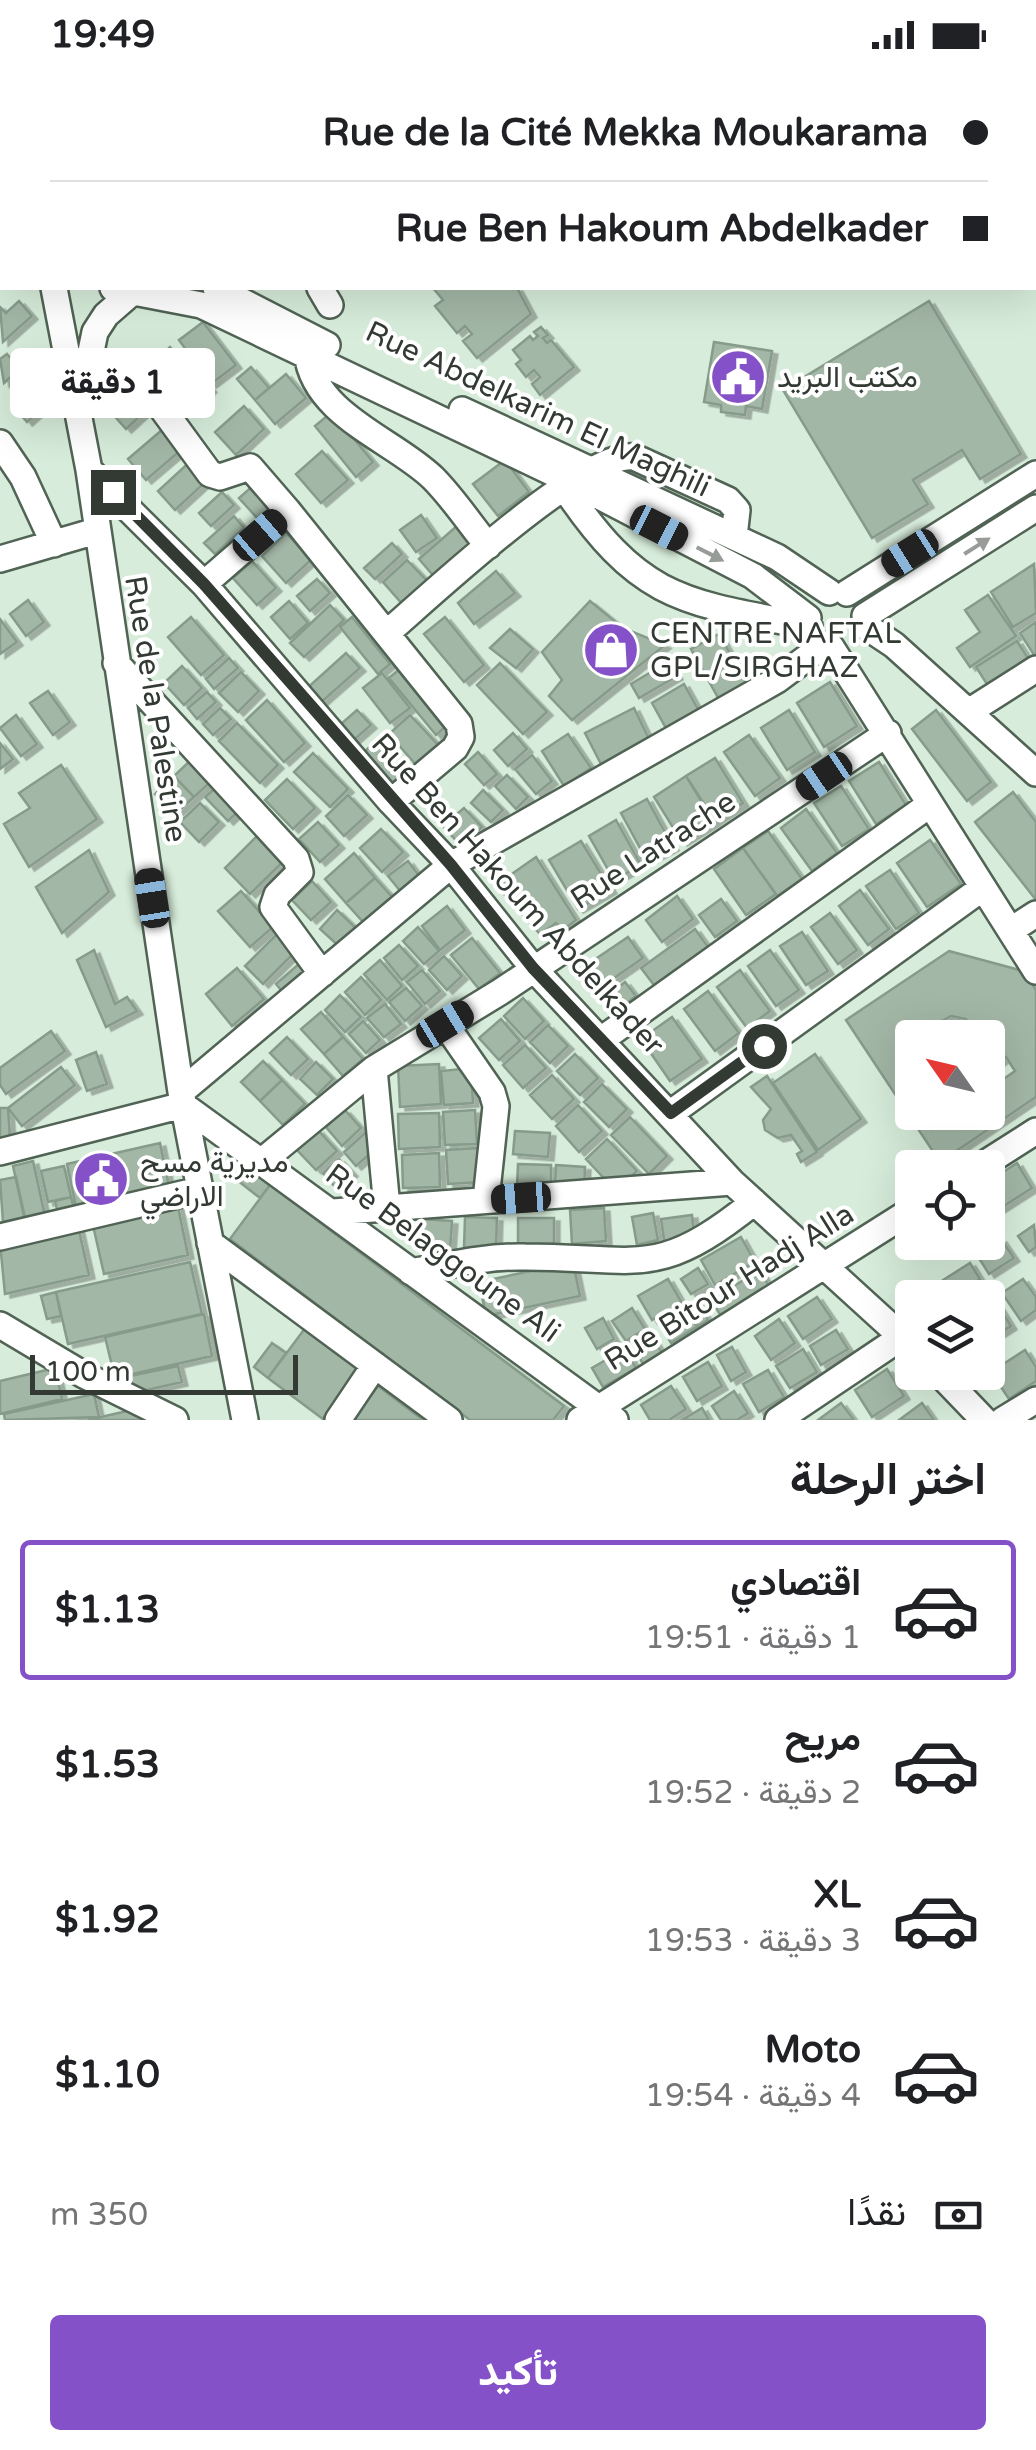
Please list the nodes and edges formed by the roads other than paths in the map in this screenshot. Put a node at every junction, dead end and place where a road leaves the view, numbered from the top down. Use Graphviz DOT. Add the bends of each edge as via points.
graph roads {
  1 [pos="54,290"];
  2 [pos="127,290"];
  3 [pos="133,290"];
  4 [pos="220,290"];
  5 [pos="308,354"];
  6 [pos="142,381"];
  7 [pos="78,420"];
  8 [pos="0,442"];
  9 [pos="89,470"];
  10 [pos="1036,474"];
  11 [pos="577,480"];
  12 [pos="1036,508"];
  13 [pos="288,510"];
  14 [pos="96,531"];
  15 [pos="54,544"];
  16 [pos="488,546"];
  17 [pos="0,559"];
  18 [pos="204,584"];
  19 [pos="838,592"];
  20 [pos="864,621"];
  21 [pos="386,634"];
  22 [pos="818,634"];
  23 [pos="116,664"];
  24 [pos="1036,669"];
  25 [pos="970,712"];
  26 [pos="888,733"];
  27 [pos="1036,773"];
  28 [pos="391,802"];
  29 [pos="930,805"];
  30 [pos="451,865"];
  31 [pos="981,889"];
  32 [pos="1036,914"];
  33 [pos="1011,930"];
  34 [pos="533,968"];
  35 [pos="1036,971"];
  36 [pos="322,974"];
  37 [pos="445,1024"];
  38 [pos="602,1040"];
  39 [pos="374,1068"];
  40 [pos="182,1098"];
  41 [pos="671,1113"];
  42 [pos="1036,1130"];
  43 [pos="1005,1150"];
  44 [pos="0,1152"];
  45 [pos="261,1162"];
  46 [pos="732,1182"];
  47 [pos="200,1190"];
  48 [pos="486,1200"];
  49 [pos="754,1202"];
  50 [pos="386,1208"];
  51 [pos="333,1212"];
  52 [pos="895,1221"];
  53 [pos="0,1237"];
  54 [pos="210,1243"];
  55 [pos="825,1266"];
  56 [pos="411,1272"];
  57 [pos="0,1325"];
  58 [pos="895,1329"];
  59 [pos="895,1349"];
  60 [pos="376,1365"];
  61 [pos="955,1390"];
  62 [pos="1036,1400"];
  63 [pos="598,1415"];
  64 [pos="175,1420"];
  65 [pos="245,1420"];
  66 [pos="338,1420"];
  67 [pos="449,1420"];
  68 [pos="778,1420"];
  69 [pos="984,1420"];
  70 [pos="1003,1420"];
  1 -- 7 [label="street, Rue de la Palestine"];
  2 -- 7 [label="street" via="94,332"];
  3 -- 5 [label="street" via="193,302"];
  4 -- 11 [label="street, Rue Abdelkarim El Maghili"];
  5 -- 11 [label="street"];
  5 -- 16 [label="street" via="311,373 340,407 432,478"];
  6 -- 13 [label="street" via="210,474 250,466"];
  7 -- 9 [label="street, Rue de la Palestine"];
  8 -- 15 [label="street"];
  9 -- 14 [label="street, Rue de la Palestine"];
  9 -- 18 [label="street, Rue Ben Hakoum Abdelkader"];
  10 -- 19 [label="street"];
  11 -- 16 [label="street"];
  11 -- 19 [label="street, Rue Abdelkarim El Maghili" via="734,537"];
  11 -- 22 [label="street, one-way" via="753,576"];
  11 -- 22 [label="street" via="623,564 709,607"];
  20 -- 12 [label="street, one-way"];
  13 -- 18 [label="street"];
  13 -- 21 [label="street"];
  14 -- 15 [label="street"];
  14 -- 23 [label="street, Rue de la Palestine"];
  15 -- 17 [label="street"];
  16 -- 21 [label="street"];
  18 -- 28 [label="street, Rue Ben Hakoum Abdelkader"];
  19 -- 20 [label="street" via="859,602"];
  19 -- 22 [label="street" via="815,601"];
  20 -- 22 [label="street" via="848,646"];
  20 -- 25 [label="street"];
  21 -- 28 [label="street" via="459,724 462,737"];
  22 -- 26 [label="street"];
  22 -- 30 [label="street" via="777,680"];
  23 -- 36 [label="street" via="296,859 300,872 274,907"];
  23 -- 40 [label="street, Rue de la Palestine"];
  24 -- 25 [label="street"];
  25 -- 27 [label="street"];
  26 -- 29 [label="street"];
  26 -- 34 [label="street, Rue Latrache"];
  28 -- 30 [label="street, Rue Ben Hakoum Abdelkader"];
  29 -- 31 [label="street"];
  29 -- 38 [label="street"];
  30 -- 34 [label="street, Rue Ben Hakoum Abdelkader"];
  30 -- 36 [label="street"];
  31 -- 33 [label="street"];
  31 -- 41 [label="street"];
  32 -- 33 [label="street"];
  33 -- 35 [label="street"];
  34 -- 37 [label="street, Rue Latrache"];
  34 -- 38 [label="street, Rue Ben Hakoum Abdelkader"];
  36 -- 40 [label="street"];
  37 -- 39 [label="street, Rue Latrache"];
  37 -- 48 [label="street" via="496,1106"];
  38 -- 41 [label="street, Rue Ben Hakoum Abdelkader"];
  39 -- 45 [label="street, Rue Latrache"];
  39 -- 50 [label="street"];
  40 -- 44 [label="street"];
  40 -- 45 [label="street, Rue Belaggoune Ali"];
  40 -- 47 [label="street, Rue de la Palestine"];
  41 -- 46 [label="street, Rue Ben Hakoum Abdelkader"];
  42 -- 43 [label="street"];
  45 -- 51 [label="street, Rue Belaggoune Ali"];
  46 -- 48 [label="street"];
  46 -- 49 [label="street, Rue Ben Hakoum Abdelkader"];
  47 -- 53 [label="street"];
  47 -- 54 [label="street, Rue de la Palestine"];
  48 -- 50 [label="street"];
  49 -- 55 [label="street, Rue Ben Hakoum Abdelkader"];
  49 -- 56 [label="street" via="692,1247 641,1263 522,1256"];
  50 -- 51 [label="street"];
  51 -- 56 [label="street, Rue Belaggoune Ali"];
  52 -- 55 [label="street, Rue Bitour Hadj Alla"];
  54 -- 60 [label="street"];
  54 -- 65 [label="street, Rue de la Palestine"];
  55 -- 58 [label="street, Rue Ben Hakoum Abdelkader"];
  55 -- 63 [label="street, Rue Bitour Hadj Alla"];
  56 -- 63 [label="street, Rue Belaggoune Ali"];
  57 -- 64 [label="street"];
  59 -- 68 [label="street"];
  60 -- 66 [label="street"];
  60 -- 67 [label="street"];
  61 -- 69 [label="street"];
  62 -- 70 [label="street"];
}
